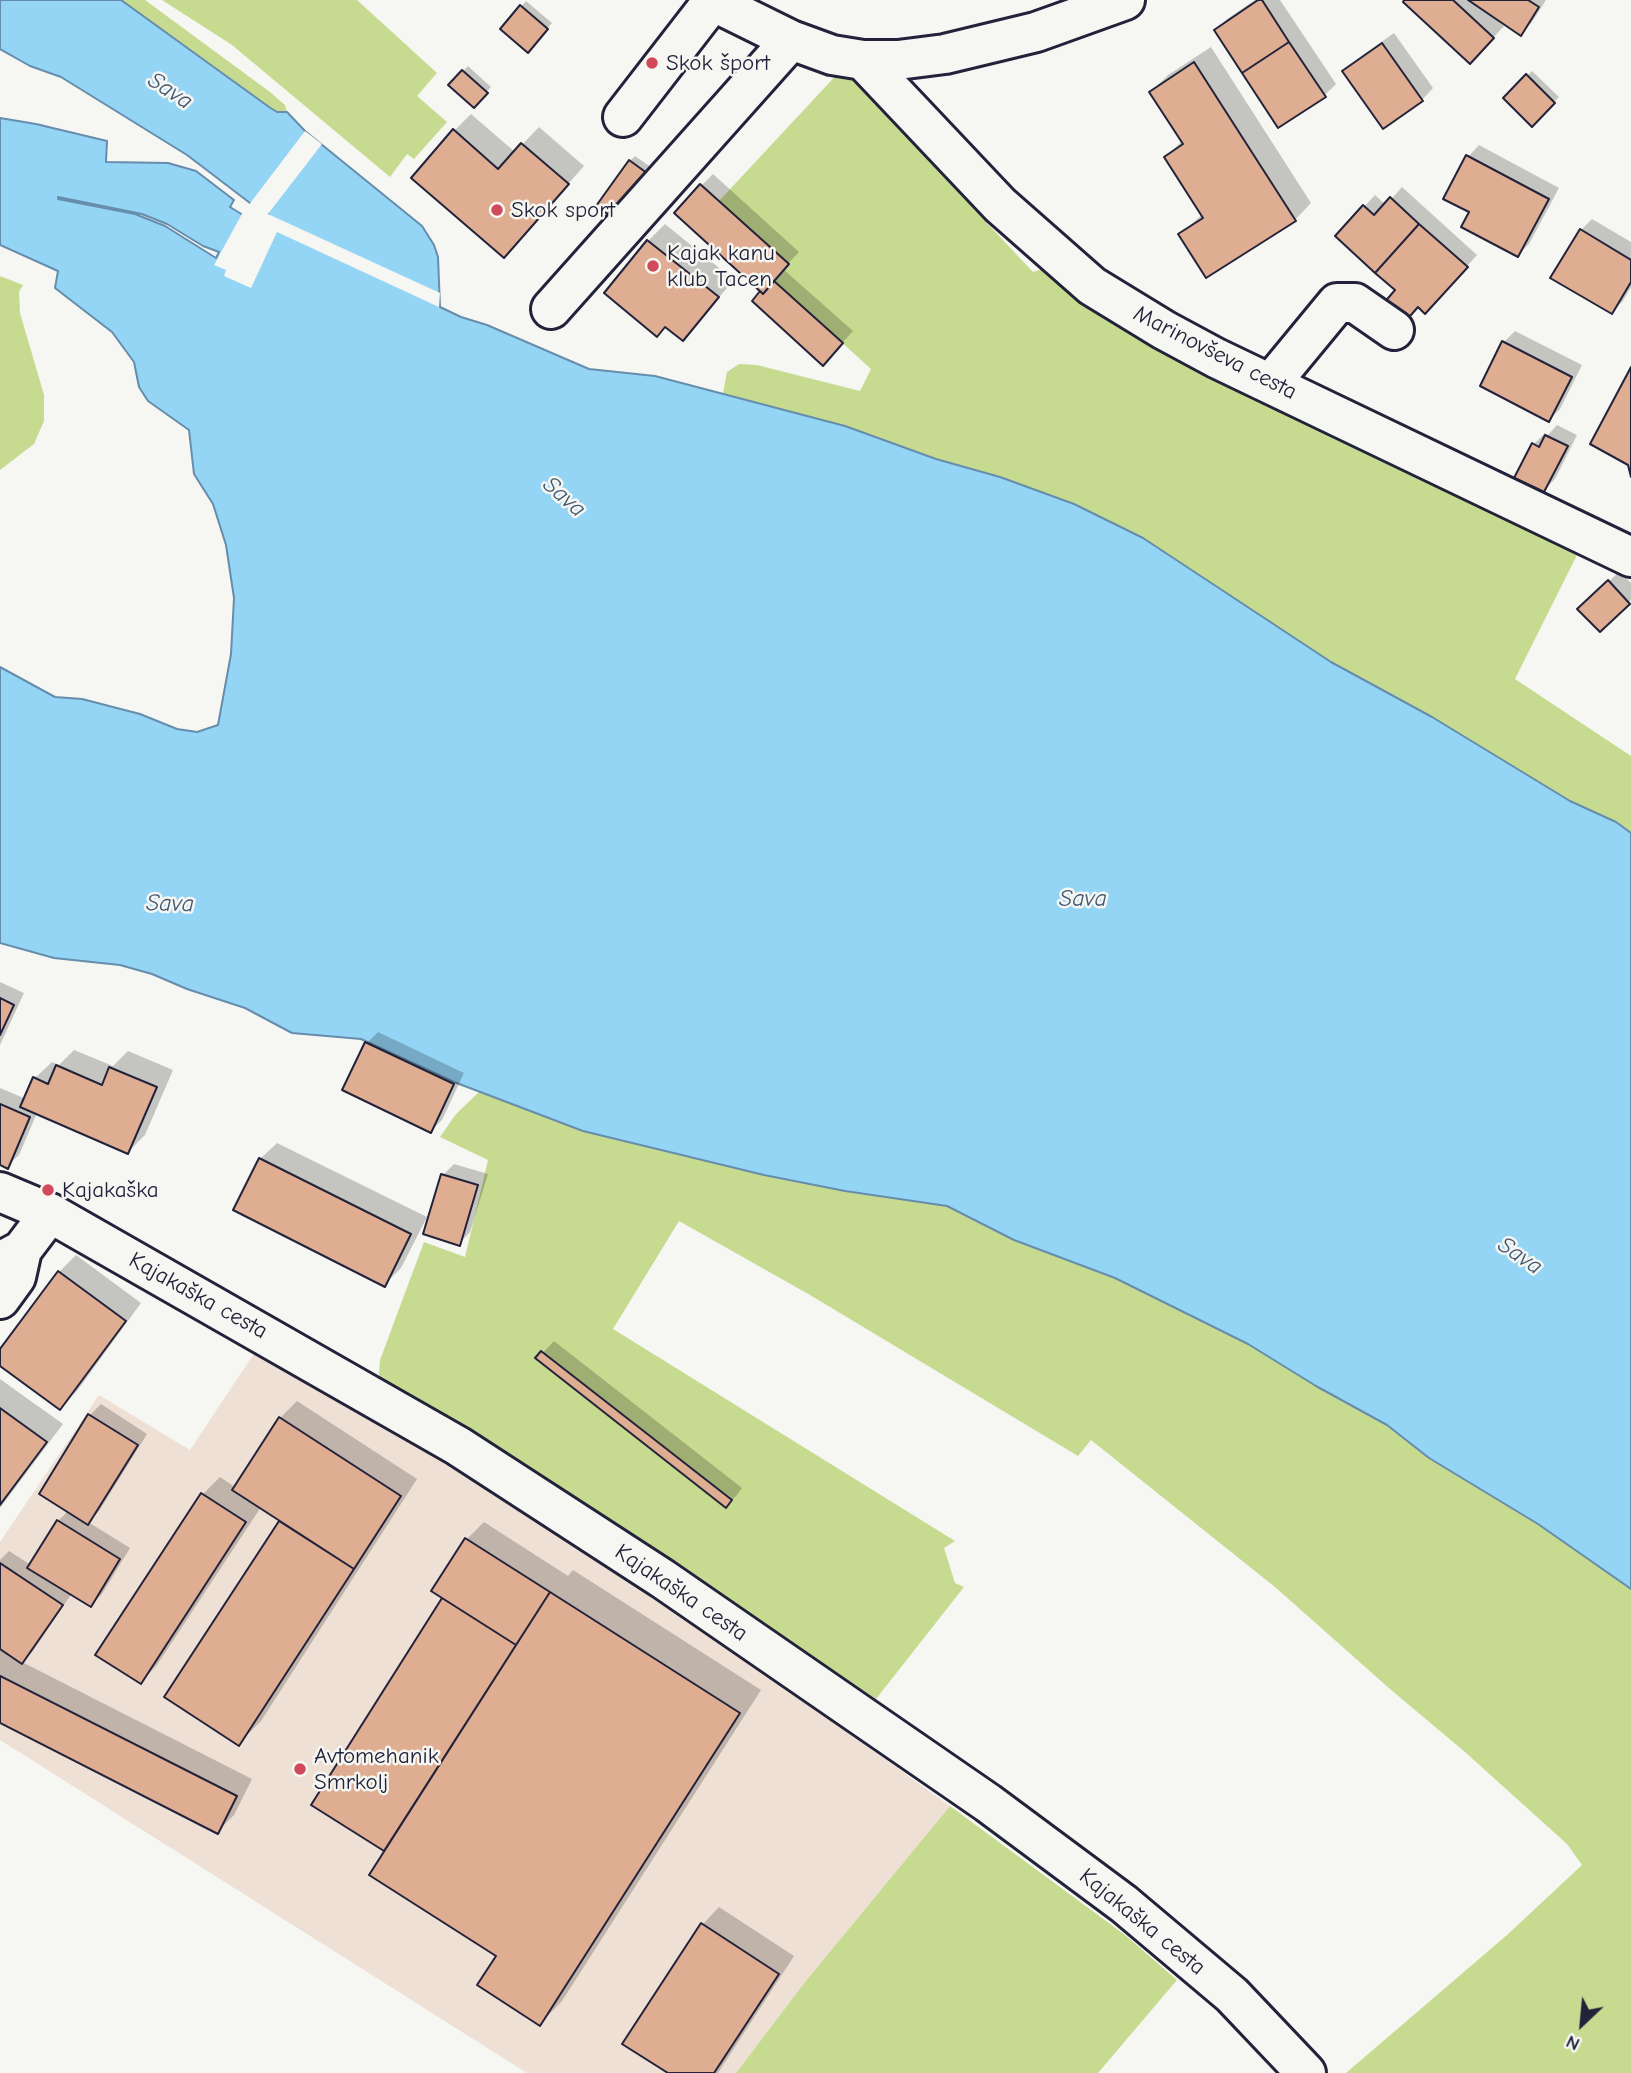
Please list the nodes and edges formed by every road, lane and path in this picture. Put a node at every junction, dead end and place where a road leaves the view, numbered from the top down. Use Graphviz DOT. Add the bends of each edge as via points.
graph roads {
  1 [pos="1125,0"];
  2 [pos="711,1"];
  3 [pos="792,40"];
  4 [pos="863,60"];
  5 [pos="624,117"];
  6 [pos="551,309"];
  7 [pos="1394,330"];
  8 [pos="1271,383"];
  9 [pos="1631,557"];
  10 [pos="0,1192"];
  11 [pos="50,1213"];
  12 [pos="11,1256"];
  13 [pos="0,1298"];
  14 [pos="1306,2073"];
  1 -- 4 [label="street" via="1037,32 945,54"];
  2 -- 3 [label="street"];
  2 -- 5 [label="street"];
  3 -- 4 [label="street" via="832,55"];
  3 -- 6 [label="street"];
  4 -- 8 [label="street, Marinovševa cesta" via="1000,205 1092,286 1164,330"];
  7 -- 8 [label="street" via="1355,303 1337,303"];
  8 -- 9 [label="street, Marinovševa cesta"];
  10 -- 11 [label="street, Kajakaška cesta"];
  11 -- 12 [label="street"];
  11 -- 14 [label="street, Kajakaška cesta" via="458,1446 663,1579 988,1803 1124,1904 1232,1995"];
  12 -- 13 [label="street" via="16,1277"];
}
